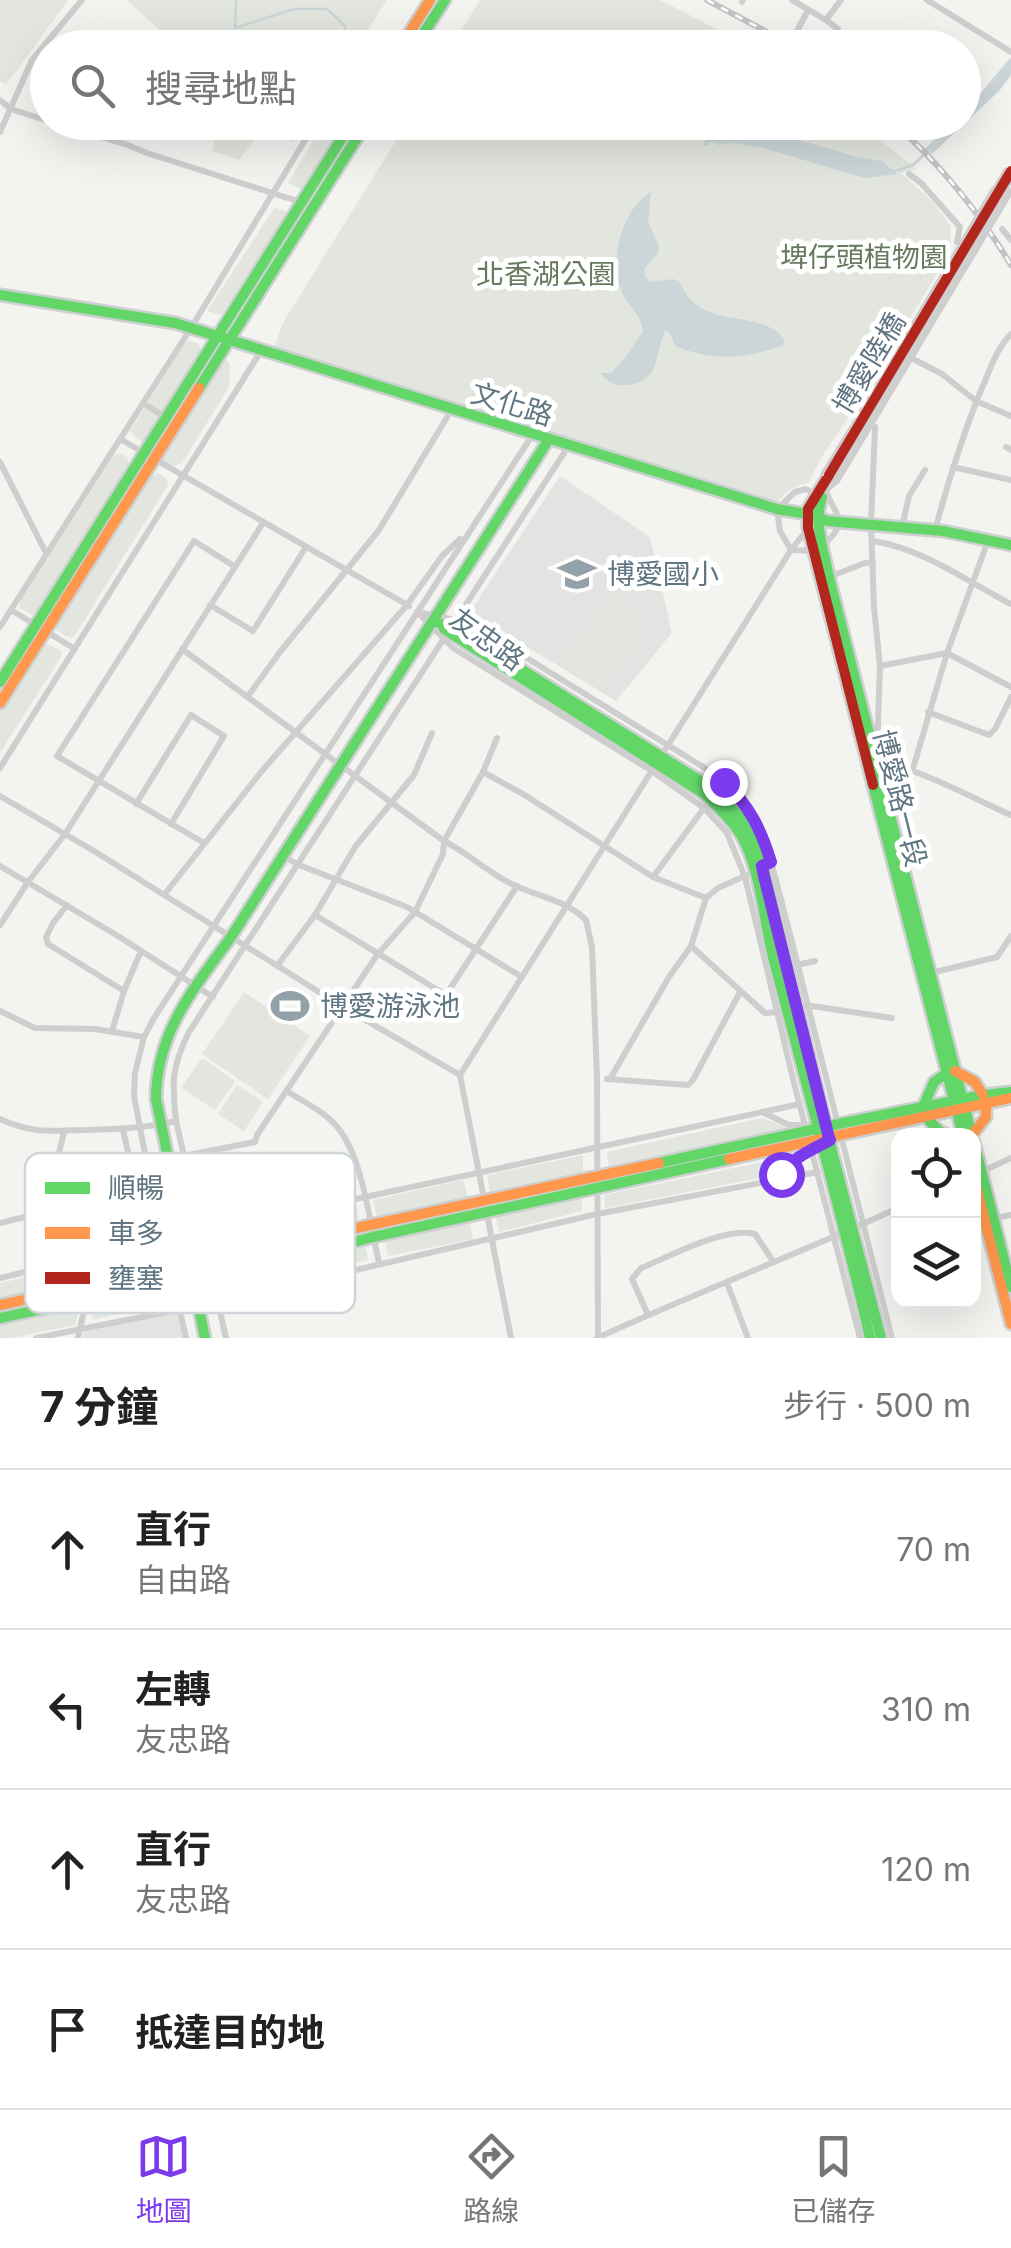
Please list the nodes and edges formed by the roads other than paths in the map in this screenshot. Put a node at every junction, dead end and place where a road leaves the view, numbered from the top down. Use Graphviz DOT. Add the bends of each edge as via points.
graph roads {
  1 [pos="82,0"];
  2 [pos="430,0"];
  3 [pos="446,0"];
  4 [pos="841,0"];
  5 [pos="927,0"];
  6 [pos="794,1"];
  7 [pos="808,10"];
  8 [pos="826,20"];
  9 [pos="57,30"];
  10 [pos="411,30"];
  11 [pos="426,30"];
  12 [pos="798,30"];
  13 [pos="837,30"];
  14 [pos="976,30"];
  15 [pos="981,33"];
  16 [pos="1010,51"];
  17 [pos="30,65"];
  18 [pos="0,100"];
  19 [pos="11,109"];
  20 [pos="30,115"];
  21 [pos="0,132"];
  22 [pos="112,140"];
  23 [pos="305,140"];
  24 [pos="342,140"];
  25 [pos="354,140"];
  26 [pos="1011,167"];
  27 [pos="909,174"];
  28 [pos="1011,182"];
  29 [pos="1011,190"];
  30 [pos="274,193"];
  31 [pos="308,204"];
  32 [pos="1002,229"];
  33 [pos="1011,240"];
  34 [pos="957,242"];
  35 [pos="0,296"];
  36 [pos="191,328"];
  37 [pos="1011,334"];
  38 [pos="217,335"];
  39 [pos="229,339"];
  40 [pos="261,351"];
  41 [pos="916,360"];
  42 [pos="976,401"];
  43 [pos="143,404"];
  44 [pos="452,409"];
  45 [pos="1011,416"];
  46 [pos="165,417"];
  47 [pos="875,427"];
  48 [pos="532,434"];
  49 [pos="120,439"];
  50 [pos="549,440"];
  51 [pos="566,444"];
  52 [pos="148,456"];
  53 [pos="0,462"];
  54 [pos="953,467"];
  55 [pos="925,470"];
  56 [pos="183,476"];
  57 [pos="831,477"];
  58 [pos="1011,480"];
  59 [pos="821,491"];
  60 [pos="777,509"];
  61 [pos="811,520"];
  62 [pos="840,522"];
  63 [pos="264,523"];
  64 [pos="871,524"];
  65 [pos="902,527"];
  66 [pos="935,530"];
  67 [pos="469,531"];
  68 [pos="989,538"];
  69 [pos="873,541"];
  70 [pos="1011,544"];
  71 [pos="306,548"];
  72 [pos="819,548"];
  73 [pos="791,550"];
  74 [pos="46,553"];
  75 [pos="874,562"];
  76 [pos="234,566"];
  77 [pos="346,570"];
  78 [pos="830,576"];
  79 [pos="973,584"];
  80 [pos="1011,604"];
  81 [pos="210,605"];
  82 [pos="407,605"];
  83 [pos="11,610"];
  84 [pos="418,612"];
  85 [pos="434,621"];
  86 [pos="0,628"];
  87 [pos="40,628"];
  88 [pos="449,630"];
  89 [pos="76,649"];
  90 [pos="182,650"];
  91 [pos="947,652"];
  92 [pos="880,666"];
  93 [pos="0,682"];
  94 [pos="1011,686"];
  95 [pos="248,696"];
  96 [pos="1011,697"];
  97 [pos="0,703"];
  98 [pos="928,712"];
  99 [pos="298,733"];
  100 [pos="432,733"];
  101 [pos="497,738"];
  102 [pos="326,754"];
  103 [pos="660,759"];
  104 [pos="871,760"];
  105 [pos="341,765"];
  106 [pos="0,768"];
  107 [pos="483,772"];
  108 [pos="912,772"];
  109 [pos="356,776"];
  110 [pos="98,781"];
  111 [pos="0,796"];
  112 [pos="390,803"];
  113 [pos="136,804"];
  114 [pos="704,808"];
  115 [pos="1011,815"];
  116 [pos="172,824"];
  117 [pos="65,834"];
  118 [pos="444,841"];
  119 [pos="204,844"];
  120 [pos="603,847"];
  121 [pos="283,855"];
  122 [pos="298,865"];
  123 [pos="0,866"];
  124 [pos="758,869"];
  125 [pos="653,876"];
  126 [pos="336,880"];
  127 [pos="28,882"];
  128 [pos="517,886"];
  129 [pos="164,895"];
  130 [pos="706,898"];
  131 [pos="67,905"];
  132 [pos="567,905"];
  133 [pos="414,912"];
  134 [pos="315,915"];
  135 [pos="0,925"];
  136 [pos="213,927"];
  137 [pos="1011,936"];
  138 [pos="230,937"];
  139 [pos="246,946"];
  140 [pos="691,946"];
  141 [pos="477,950"];
  142 [pos="142,951"];
  143 [pos="377,955"];
  144 [pos="816,961"];
  145 [pos="797,964"];
  146 [pos="277,966"];
  147 [pos="925,973"];
  148 [pos="522,976"];
  149 [pos="181,977"];
  150 [pos="196,987"];
  151 [pos="124,991"];
  152 [pos="740,992"];
  153 [pos="212,997"];
  154 [pos="343,1007"];
  155 [pos="792,1008"];
  156 [pos="0,1011"];
  157 [pos="892,1018"];
  158 [pos="112,1032"];
  159 [pos="144,1037"];
  160 [pos="951,1072"];
  161 [pos="460,1076"];
  162 [pos="597,1077"];
  163 [pos="610,1079"];
  164 [pos="287,1091"];
  165 [pos="1008,1095"];
  166 [pos="984,1099"];
  167 [pos="800,1104"];
  168 [pos="959,1105"];
  169 [pos="762,1112"];
  170 [pos="924,1112"];
  171 [pos="0,1119"];
  172 [pos="176,1121"];
  173 [pos="161,1124"];
  174 [pos="142,1128"];
  175 [pos="936,1128"];
  176 [pos="962,1128"];
  177 [pos="968,1128"];
  178 [pos="978,1128"];
  179 [pos="124,1130"];
  180 [pos="64,1132"];
  181 [pos="821,1134"];
  182 [pos="596,1148"];
  183 [pos="59,1153"];
  184 [pos="129,1153"];
  185 [pos="146,1153"];
  186 [pos="167,1153"];
  187 [pos="183,1153"];
  188 [pos="194,1153"];
  189 [pos="352,1153"];
  190 [pos="1011,1158"];
  191 [pos="355,1163"];
  192 [pos="818,1172"];
  193 [pos="478,1173"];
  194 [pos="981,1173"];
  195 [pos="770,1180"];
  196 [pos="597,1182"];
  197 [pos="981,1187"];
  198 [pos="981,1196"];
  199 [pos="364,1198"];
  200 [pos="355,1200"];
  201 [pos="484,1207"];
  202 [pos="891,1211"];
  203 [pos="597,1214"];
  204 [pos="1011,1215"];
  205 [pos="25,1217"];
  206 [pos="994,1218"];
  207 [pos="0,1223"];
  208 [pos="854,1229"];
  209 [pos="372,1231"];
  210 [pos="355,1234"];
  211 [pos="355,1236"];
  212 [pos="834,1238"];
  213 [pos="492,1240"];
  214 [pos="773,1261"];
  215 [pos="379,1264"];
  216 [pos="355,1270"];
  217 [pos="25,1272"];
  218 [pos="0,1278"];
  219 [pos="727,1282"];
  220 [pos="1011,1286"];
  221 [pos="25,1299"];
  222 [pos="0,1305"];
  223 [pos="25,1313"];
  224 [pos="84,1313"];
  225 [pos="158,1313"];
  226 [pos="180,1313"];
  227 [pos="199,1313"];
  228 [pos="220,1313"];
  229 [pos="648,1315"];
  230 [pos="0,1318"];
  231 [pos="1011,1324"];
  232 [pos="81,1328"];
  233 [pos="36,1338"];
  234 [pos="78,1338"];
  235 [pos="186,1338"];
  236 [pos="204,1338"];
  237 [pos="226,1338"];
  238 [pos="511,1338"];
  239 [pos="597,1338"];
  240 [pos="748,1338"];
  241 [pos="860,1338"];
  242 [pos="870,1338"];
  243 [pos="881,1338"];
  244 [pos="892,1338"];
  1 -- 9 [label="street"];
  2 -- 10 [label="street"];
  3 -- 11 [label="street"];
  4 -- 8 [label="street"];
  5 -- 14 [label="street"];
  6 -- 7 [label="street"];
  7 -- 8 [label="street"];
  7 -- 12 [label="street"];
  8 -- 13 [label="street"];
  15 -- 16 [label="street"];
  17 -- 19 [label="street"];
  18 -- 19 [label="street"];
  19 -- 20 [label="street"];
  19 -- 21 [label="street"];
  22 -- 30 [label="street"];
  23 -- 30 [label="street"];
  24 -- 31 [label="street"];
  25 -- 31 [label="street"];
  26 -- 57 [label="street, 博愛陸橋, bridge"];
  27 -- 34 [label="street" via="960,227"];
  28 -- 57 [label="street, 博愛陸橋, bridge"];
  29 -- 57 [label="street, bridge"];
  30 -- 31 [label="street"];
  30 -- 36 [label="street"];
  31 -- 38 [label="street"];
  31 -- 39 [label="street"];
  32 -- 33 [label="street"];
  35 -- 36 [label="street, 文化路"];
  36 -- 38 [label="street, 文化路"];
  36 -- 43 [label="street"];
  37 -- 42 [label="street"];
  38 -- 39 [label="street, 文化路"];
  38 -- 46 [label="street"];
  39 -- 40 [label="street, 文化路"];
  39 -- 52 [label="street"];
  40 -- 44 [label="street, 文化路"];
  40 -- 56 [label="street"];
  41 -- 42 [label="street"];
  42 -- 45 [label="street"];
  42 -- 54 [label="street"];
  43 -- 46 [label="street"];
  43 -- 49 [label="street"];
  44 -- 48 [label="street, 文化路"];
  44 -- 77 [label="street" via="379,530"];
  46 -- 52 [label="street"];
  47 -- 64 [label="street"];
  48 -- 50 [label="street, 文化路"];
  48 -- 67 [label="street"];
  49 -- 52 [label="street"];
  49 -- 74 [label="street"];
  50 -- 51 [label="street, 文化路"];
  50 -- 85 [label="street"];
  51 -- 60 [label="street, 文化路"];
  51 -- 88 [label="street"];
  52 -- 56 [label="street"];
  52 -- 87 [label="street"];
  53 -- 74 [label="street"];
  54 -- 58 [label="street"];
  54 -- 66 [label="street"];
  55 -- 65 [label="street" via="908,496"];
  56 -- 63 [label="street"];
  56 -- 89 [label="street"];
  57 -- 59 [label="street"];
  59 -- 60 [label="street" via="795,492"];
  59 -- 61 [label="street"];
  59 -- 62 [label="street"];
  60 -- 61 [label="street, 文化路"];
  60 -- 73 [label="street"];
  61 -- 62 [label="street, 文化路"];
  61 -- 72 [label="street, 博愛路一段"];
  61 -- 73 [label="street"];
  62 -- 64 [label="street, 文化路"];
  62 -- 72 [label="street"];
  63 -- 71 [label="street"];
  63 -- 76 [label="street"];
  64 -- 65 [label="street, 文化路"];
  64 -- 69 [label="street"];
  65 -- 66 [label="street, 文化路"];
  66 -- 68 [label="street, 文化路"];
  67 -- 82 [label="street"];
  67 -- 84 [label="street"];
  68 -- 70 [label="street, 文化路"];
  68 -- 79 [label="street"];
  69 -- 75 [label="street"];
  69 -- 79 [label="street" via="927,556"];
  71 -- 77 [label="street"];
  71 -- 81 [label="street" via="253,631"];
  72 -- 73 [label="street"];
  72 -- 78 [label="street, 博愛路一段"];
  72 -- 104 [label="street, 博愛路一段"];
  73 -- 103 [label="street"];
  74 -- 83 [label="street"];
  75 -- 78 [label="street"];
  75 -- 92 [label="street"];
  76 -- 81 [label="street"];
  76 -- 110 [label="street" via="194,541 111,670 58,756"];
  77 -- 82 [label="street"];
  77 -- 95 [label="street"];
  78 -- 104 [label="street, 博愛路一段"];
  79 -- 80 [label="street"];
  79 -- 91 [label="street"];
  81 -- 90 [label="street"];
  82 -- 84 [label="street"];
  82 -- 99 [label="street"];
  83 -- 86 [label="street"];
  83 -- 87 [label="street"];
  84 -- 85 [label="street"];
  84 -- 102 [label="street"];
  85 -- 88 [label="street, 友忠路"];
  85 -- 105 [label="street"];
  87 -- 89 [label="street"];
  87 -- 93 [label="street"];
  87 -- 97 [label="street"];
  88 -- 103 [label="street, 友忠路"];
  88 -- 103 [label="street, 友忠路" via="470,624"];
  88 -- 109 [label="street"];
  89 -- 106 [label="street"];
  90 -- 95 [label="street"];
  90 -- 110 [label="street"];
  91 -- 92 [label="street"];
  91 -- 94 [label="street"];
  91 -- 98 [label="street"];
  92 -- 104 [label="street"];
  95 -- 99 [label="street"];
  96 -- 98 [label="street" via="989,735"];
  98 -- 108 [label="street"];
  99 -- 102 [label="street"];
  99 -- 119 [label="street"];
  100 -- 112 [label="street" via="414,774"];
  101 -- 107 [label="street"];
  102 -- 105 [label="street"];
  102 -- 136 [label="street"];
  103 -- 114 [label="street, 友忠路"];
  103 -- 120 [label="street"];
  103 -- 124 [label="street, 友忠路" via="729,803 750,832"];
  104 -- 108 [label="street"];
  104 -- 147 [label="street, 博愛路一段"];
  105 -- 109 [label="street"];
  105 -- 121 [label="street"];
  107 -- 118 [label="street"];
  107 -- 120 [label="street"];
  108 -- 115 [label="street"];
  109 -- 112 [label="street"];
  109 -- 122 [label="street"];
  110 -- 113 [label="street"];
  110 -- 117 [label="street"];
  111 -- 117 [label="street"];
  112 -- 118 [label="street"];
  112 -- 126 [label="street"];
  113 -- 116 [label="street"];
  113 -- 116 [label="street" via="191,715 224,736"];
  114 -- 124 [label="street, 友忠路"];
  114 -- 125 [label="street"];
  116 -- 119 [label="street"];
  117 -- 127 [label="street"];
  117 -- 129 [label="street"];
  118 -- 128 [label="street"];
  118 -- 133 [label="street"];
  119 -- 129 [label="street"];
  120 -- 125 [label="street"];
  120 -- 132 [label="street"];
  121 -- 122 [label="street"];
  121 -- 138 [label="street"];
  122 -- 126 [label="street"];
  122 -- 139 [label="street"];
  123 -- 127 [label="street"];
  124 -- 130 [label="street"];
  124 -- 145 [label="street, 友忠路"];
  124 -- 155 [label="street, 友忠路"];
  124 -- 155 [label="street, 友忠路"];
  125 -- 130 [label="street"];
  126 -- 133 [label="street"];
  126 -- 134 [label="street"];
  127 -- 131 [label="street"];
  127 -- 135 [label="street"];
  128 -- 132 [label="street"];
  128 -- 141 [label="street"];
  129 -- 136 [label="street"];
  130 -- 140 [label="street"];
  131 -- 142 [label="street"];
  131 -- 151 [label="street" via="46,936 48,944"];
  132 -- 148 [label="street"];
  132 -- 162 [label="street" via="586,920 592,947"];
  133 -- 141 [label="street"];
  133 -- 143 [label="street"];
  134 -- 143 [label="street"];
  134 -- 146 [label="street"];
  136 -- 138 [label="street"];
  136 -- 149 [label="street"];
  137 -- 147 [label="street" via="997,957"];
  138 -- 139 [label="street"];
  138 -- 150 [label="street"];
  139 -- 146 [label="street"];
  139 -- 153 [label="street"];
  140 -- 152 [label="street"];
  140 -- 163 [label="street"];
  141 -- 143 [label="street" via="446,995"];
  141 -- 148 [label="street"];
  142 -- 149 [label="street"];
  142 -- 151 [label="street"];
  143 -- 154 [label="street"];
  144 -- 145 [label="street"];
  145 -- 155 [label="street, 友忠路"];
  146 -- 154 [label="street"];
  147 -- 160 [label="street, 博愛路一段"];
  148 -- 161 [label="street"];
  149 -- 150 [label="street"];
  149 -- 159 [label="street"];
  150 -- 153 [label="street"];
  150 -- 173 [label="street" via="160,1050 154,1082"];
  151 -- 158 [label="street"];
  152 -- 155 [label="street" via="764,1013"];
  152 -- 163 [label="street" via="688,1085"];
  153 -- 172 [label="street" via="176,1058"];
  154 -- 161 [label="street"];
  154 -- 164 [label="street"];
  155 -- 157 [label="street"];
  155 -- 167 [label="street, 友忠路"];
  155 -- 181 [label="street, 友忠路"];
  156 -- 158 [label="street" via="34,1028"];
  158 -- 159 [label="street"];
  159 -- 174 [label="street" via="134,1096"];
  160 -- 166 [label="street" via="974,1082"];
  160 -- 168 [label="street, 博愛路一段"];
  160 -- 170 [label="street" via="934,1082"];
  161 -- 193 [label="street"];
  162 -- 163 [label="street"];
  162 -- 182 [label="street"];
  164 -- 188 [label="street" via="255,1142"];
  164 -- 189 [label="street" via="336,1124"];
  165 -- 166 [label="street"];
  166 -- 168 [label="street"];
  166 -- 178 [label="street" via="986,1117"];
  167 -- 169 [label="street"];
  167 -- 181 [label="street, 友忠路"];
  168 -- 170 [label="street"];
  168 -- 176 [label="street, 博愛路一段"];
  168 -- 177 [label="street, 博愛路一段"];
  169 -- 181 [label="street"];
  169 -- 182 [label="street"];
  170 -- 175 [label="street"];
  170 -- 181 [label="street"];
  171 -- 180 [label="street"];
  172 -- 173 [label="street"];
  172 -- 187 [label="street"];
  173 -- 174 [label="street"];
  173 -- 186 [label="street"];
  174 -- 179 [label="street"];
  174 -- 185 [label="street"];
  179 -- 180 [label="street"];
  179 -- 184 [label="street"];
  180 -- 183 [label="street"];
  181 -- 192 [label="street, 友忠路"];
  181 -- 195 [label="street"];
  181 -- 196 [label="street"];
  181 -- 208 [label="street, 友忠路"];
  182 -- 193 [label="street"];
  182 -- 196 [label="street"];
  190 -- 194 [label="street"];
  191 -- 199 [label="street"];
  192 -- 195 [label="street"];
  192 -- 212 [label="street, 友忠路"];
  193 -- 199 [label="street"];
  193 -- 201 [label="street"];
  195 -- 203 [label="street"];
  196 -- 201 [label="street"];
  196 -- 203 [label="street"];
  197 -- 206 [label="street"];
  198 -- 231 [label="street"];
  199 -- 200 [label="street"];
  199 -- 209 [label="street"];
  201 -- 209 [label="street"];
  201 -- 213 [label="street"];
  202 -- 208 [label="street"];
  203 -- 213 [label="street"];
  203 -- 239 [label="street"];
  204 -- 206 [label="street"];
  205 -- 207 [label="street"];
  206 -- 220 [label="street"];
  208 -- 212 [label="street"];
  208 -- 242 [label="street, 友忠路"];
  208 -- 243 [label="street, 友忠路"];
  208 -- 244 [label="street, 友忠路"];
  209 -- 210 [label="street"];
  209 -- 211 [label="street"];
  209 -- 215 [label="street"];
  212 -- 214 [label="street"];
  212 -- 241 [label="street, 友忠路"];
  213 -- 215 [label="street"];
  213 -- 238 [label="street"];
  214 -- 219 [label="street"];
  214 -- 229 [label="street" via="755,1234 744,1231 641,1268 632,1279"];
  215 -- 216 [label="street"];
  217 -- 218 [label="street"];
  219 -- 229 [label="street"];
  219 -- 240 [label="street"];
  221 -- 222 [label="street"];
  223 -- 230 [label="street"];
  224 -- 232 [label="street"];
  225 -- 232 [label="street"];
  226 -- 235 [label="street"];
  227 -- 236 [label="street"];
  228 -- 237 [label="street"];
  229 -- 239 [label="street"];
  232 -- 233 [label="street"];
  232 -- 234 [label="street"];
}
